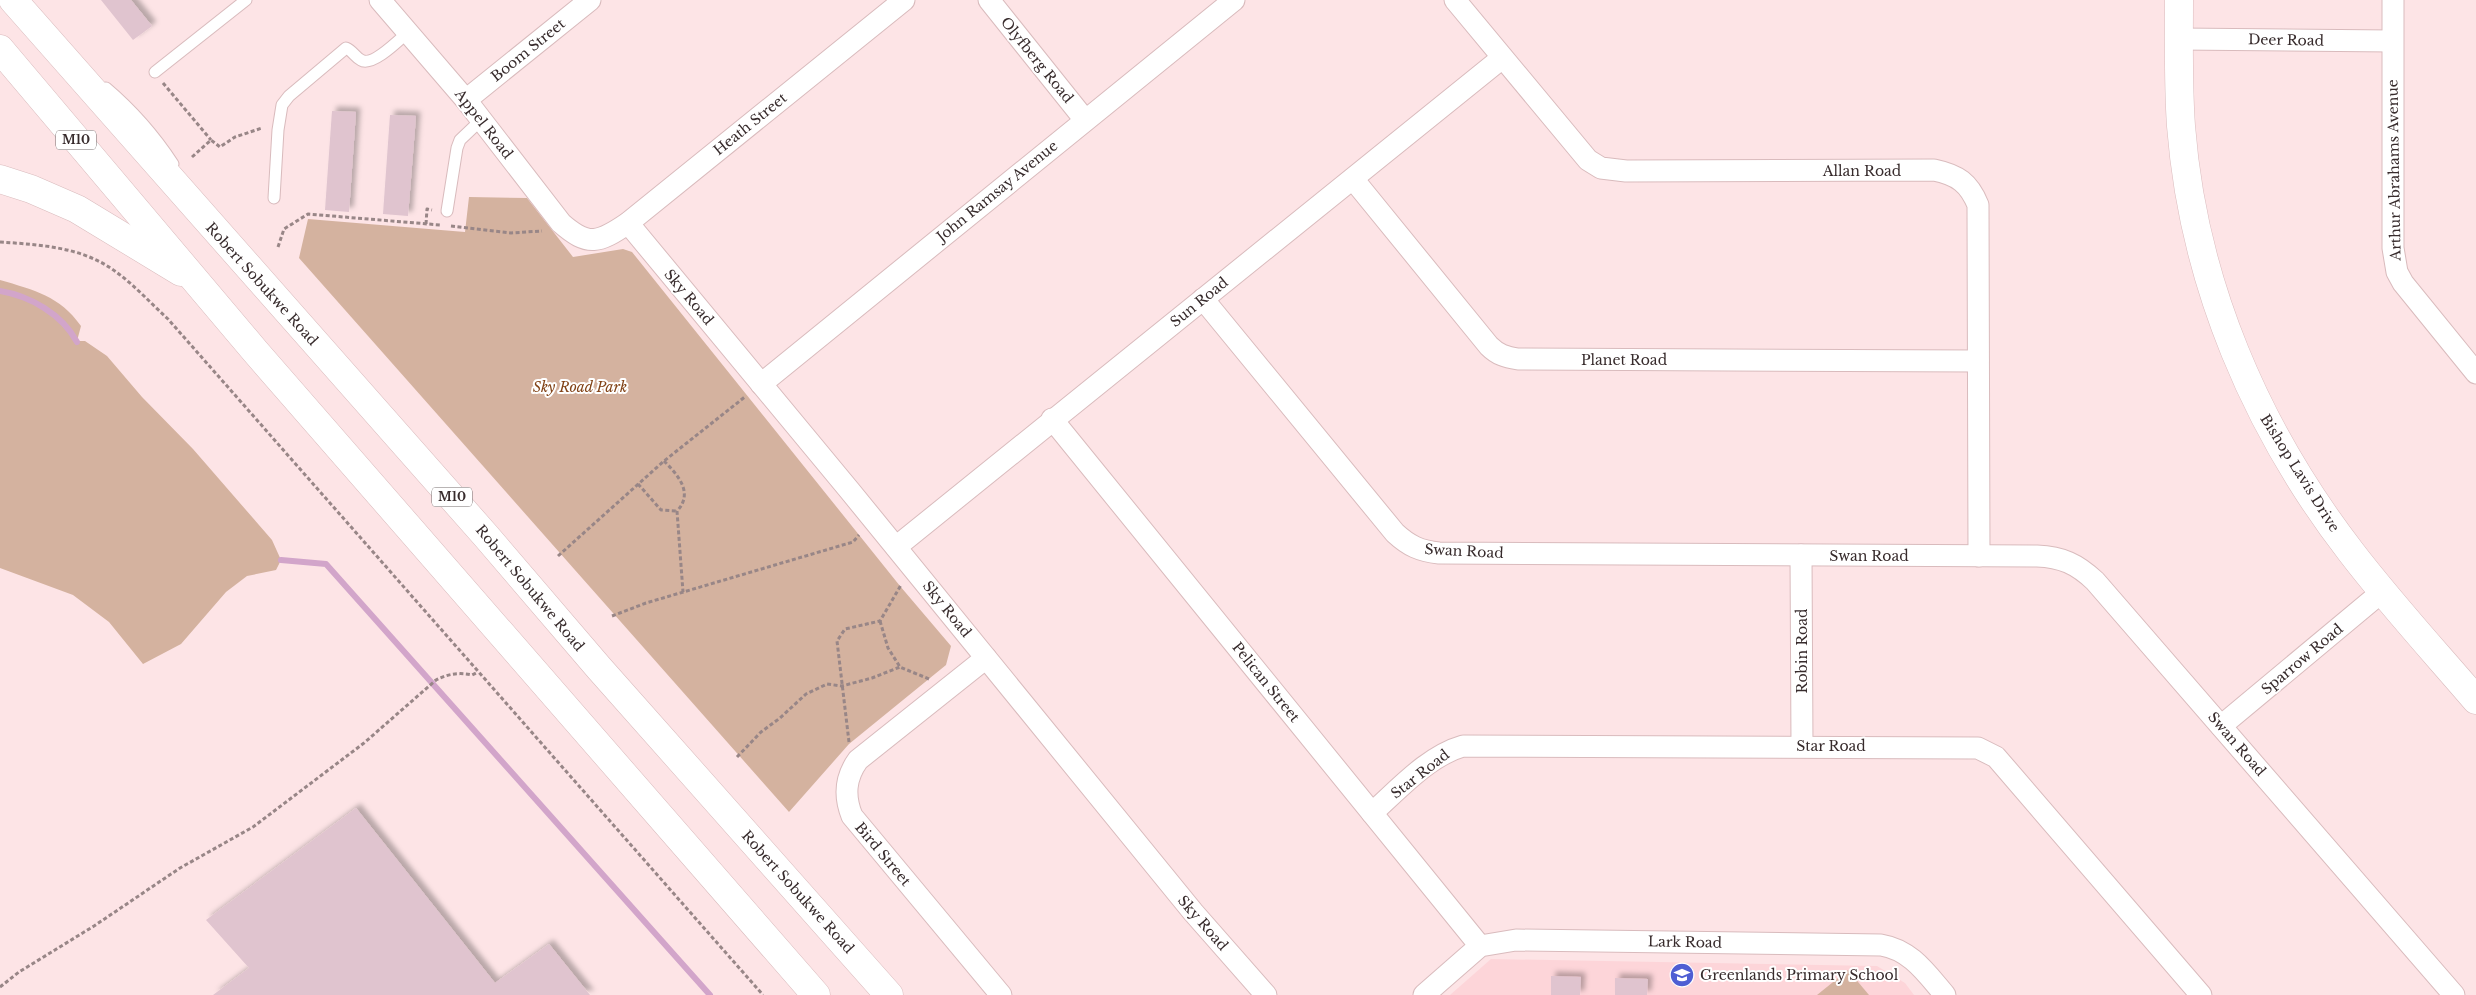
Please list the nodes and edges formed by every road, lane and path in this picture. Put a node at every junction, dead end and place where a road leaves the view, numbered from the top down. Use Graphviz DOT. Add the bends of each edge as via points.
graph roads {
  1 [pos="13,0"];
  2 [pos="246,0"];
  3 [pos="380,0"];
  4 [pos="590,0"];
  5 [pos="904,0"];
  6 [pos="988,0"];
  7 [pos="1234,0"];
  8 [pos="1455,0"];
  9 [pos="2179,0"];
  10 [pos="2393,0"];
  11 [pos="407,33"];
  12 [pos="2179,39"];
  13 [pos="2392,41"];
  14 [pos="0,49"];
  15 [pos="1502,58"];
  16 [pos="155,72"];
  17 [pos="174,96"];
  18 [pos="466,100"];
  19 [pos="481,120"];
  20 [pos="1085,120"];
  21 [pos="278,130"];
  22 [pos="211,140"];
  23 [pos="192,157"];
  24 [pos="0,179"];
  25 [pos="1353,179"];
  26 [pos="274,198"];
  27 [pos="447,211"];
  28 [pos="561,223"];
  29 [pos="628,223"];
  30 [pos="592,239"];
  31 [pos="0,242"];
  32 [pos="278,247"];
  33 [pos="193,279"];
  34 [pos="1202,299"];
  35 [pos="1978,362"];
  36 [pos="2476,373"];
  37 [pos="756,388"];
  38 [pos="1052,419"];
  39 [pos="664,461"];
  40 [pos="638,484"];
  41 [pos="677,511"];
  42 [pos="874,520"];
  43 [pos="896,547"];
  44 [pos="1801,555"];
  45 [pos="558,556"];
  46 [pos="1979,556"];
  47 [pos="914,569"];
  48 [pos="2382,591"];
  49 [pos="683,592"];
  50 [pos="612,616"];
  51 [pos="880,621"];
  52 [pos="986,658"];
  53 [pos="900,668"];
  54 [pos="478,672"];
  55 [pos="842,686"];
  56 [pos="945,692"];
  57 [pos="2476,700"];
  58 [pos="2221,726"];
  59 [pos="1802,746"];
  60 [pos="737,757"];
  61 [pos="858,760"];
  62 [pos="1372,813"];
  63 [pos="1480,946"];
  64 [pos="0,987"];
  65 [pos="763,995"];
  66 [pos="816,995"];
  67 [pos="889,995"];
  68 [pos="1001,995"];
  69 [pos="1266,995"];
  70 [pos="1424,995"];
  71 [pos="1944,995"];
  72 [pos="2201,995"];
  73 [pos="2454,995"];
  1 -- 67 [label="main road, Robert Sobukwe Road / M10"];
  2 -- 16 [label="lane"];
  3 -- 11 [label="street, Appel Road"];
  4 -- 18 [label="street, Boom Street"];
  5 -- 29 [label="street, Heath Street"];
  6 -- 20 [label="street, Olyfberg Road"];
  7 -- 20 [label="street, John Ramsay Avenue"];
  8 -- 15 [label="street, Allan Road"];
  9 -- 12 [label="main road, Bishop Lavis Drive"];
  10 -- 13 [label="street, Arthur Abrahams Avenue"];
  11 -- 18 [label="street, Appel Road"];
  11 -- 21 [label="lane" via="367,62 346,48 285,101"];
  12 -- 13 [label="street, Deer Road"];
  12 -- 48 [label="main road, Bishop Lavis Drive" via="2181,128 2194,215 2206,268 2233,349 2278,443 2329,521"];
  13 -- 36 [label="street, Arthur Abrahams Avenue" via="2393,248 2397,272 2412,297"];
  14 -- 33 [label="main road, M10"];
  15 -- 25 [label="street, Sun Road"];
  15 -- 35 [label="street, Allan Road" via="1588,160 1601,168 1626,171 1934,170 1959,177 1968,185 1978,206"];
  17 -- 22 [label="path"];
  18 -- 19 [label="street, Appel Road"];
  19 -- 27 [label="lane" via="456,148"];
  19 -- 28 [label="street, Appel Road"];
  20 -- 37 [label="street, John Ramsay Avenue"];
  21 -- 22 [label="path" via="263,128 236,137 220,147"];
  21 -- 26 [label="lane"];
  22 -- 23 [label="path"];
  24 -- 33 [label="main road" via="31,188 77,209"];
  25 -- 34 [label="street, Sun Road"];
  25 -- 35 [label="street, Planet Road" via="1489,346 1505,357"];
  28 -- 30 [label="street, Appel Road" via="580,238"];
  28 -- 32 [label="path" via="545,230 511,233 308,214 284,229"];
  29 -- 30 [label="street, Heath Street" via="612,234"];
  29 -- 37 [label="street, Sky Road"];
  31 -- 54 [label="path" via="40,244 94,259 123,278 168,319"];
  33 -- 66 [label="main road, M10"];
  34 -- 38 [label="street, Sun Road"];
  34 -- 44 [label="street, Swan Road" via="1389,527 1412,547 1438,553"];
  35 -- 46 [label="street, Allan Road"];
  37 -- 39 [label="path"];
  37 -- 42 [label="street, Sky Road"];
  38 -- 43 [label="street, Sun Road"];
  38 -- 62 [label="street, Pelican Street"];
  39 -- 40 [label="path"];
  39 -- 41 [label="path" via="685,488 684,504"];
  40 -- 41 [label="path" via="661,510"];
  40 -- 45 [label="path"];
  41 -- 49 [label="path"];
  42 -- 43 [label="street, Sky Road"];
  42 -- 49 [label="path" via="853,542"];
  43 -- 47 [label="street, Sky Road"];
  44 -- 46 [label="street, Swan Road"];
  44 -- 59 [label="street, Robin Road"];
  46 -- 58 [label="street, Swan Road" via="2051,556 2081,568"];
  47 -- 51 [label="path"];
  47 -- 52 [label="street, Sky Road"];
  48 -- 57 [label="main road, Bishop Lavis Drive"];
  48 -- 58 [label="street, Sparrow Road"];
  49 -- 50 [label="path"];
  51 -- 53 [label="path" via="888,648"];
  51 -- 55 [label="path" via="846,629 837,641"];
  52 -- 56 [label="street, Bird Street"];
  52 -- 69 [label="street, Sky Road" via="1187,904"];
  53 -- 55 [label="path"];
  53 -- 56 [label="path" via="933,680"];
  54 -- 64 [label="path" via="436,680 364,744 254,827 180,868"];
  54 -- 65 [label="path"];
  55 -- 60 [label="path" via="827,684 806,694"];
  55 -- 61 [label="path" via="850,749"];
  56 -- 61 [label="street, Bird Street"];
  58 -- 73 [label="street, Swan Road"];
  59 -- 62 [label="street, Star Road" via="1463,746 1436,758"];
  59 -- 72 [label="street, Star Road" via="1968,746 1988,752 2003,765"];
  61 -- 68 [label="street, Bird Street" via="846,786 852,816"];
  62 -- 63 [label="street, Pelican Street"];
  63 -- 70 [label="street"];
  63 -- 71 [label="street, Lark Road" via="1516,940 1881,945 1912,957"];
}
